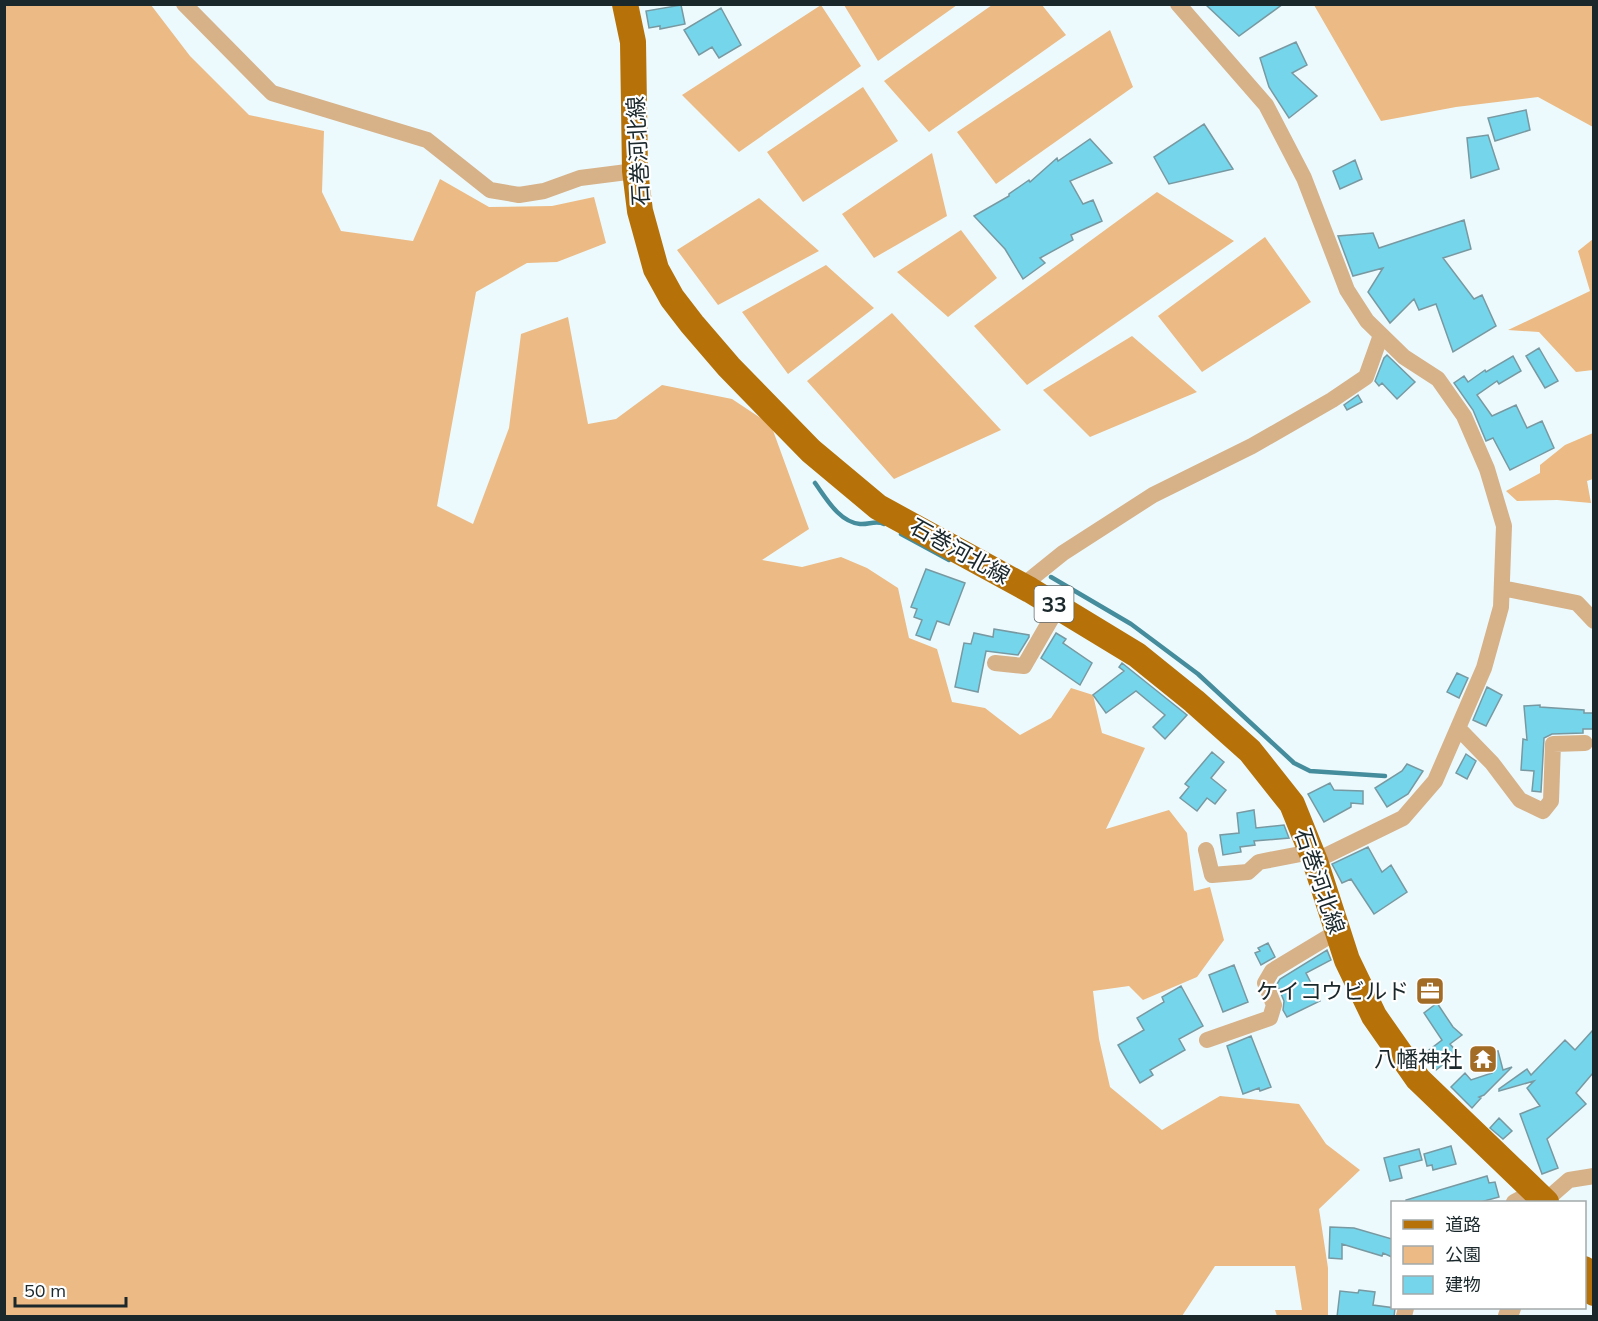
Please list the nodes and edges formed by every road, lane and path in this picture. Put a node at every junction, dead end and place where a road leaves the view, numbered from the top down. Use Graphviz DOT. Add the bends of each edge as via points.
graph roads {
  1 [pos="184,4"];
  2 [pos="625,4"];
  3 [pos="1178,4"];
  4 [pos="635,171"];
  5 [pos="1381,335"];
  6 [pos="1022,586"];
  7 [pos="1502,588"];
  8 [pos="1585,605"];
  9 [pos="1058,607"];
  10 [pos="1593,621"];
  11 [pos="995,663"];
  12 [pos="1458,728"];
  13 [pos="1585,743"];
  14 [pos="1206,850"];
  15 [pos="1313,856"];
  16 [pos="1338,931"];
  17 [pos="1207,1040"];
  18 [pos="1593,1176"];
  19 [pos="1537,1200"];
  20 [pos="1586,1274"];
  21 [pos="1593,1293"];
  1 -- 4 [label="street" via="272,93 427,140 490,190 519,195 580,178"];
  2 -- 4 [label="main road, 石巻河北線 / 33" via="633,42"];
  3 -- 5 [label="street" via="1266,105 1304,178 1347,290"];
  4 -- 6 [label="main road, 石巻河北線 / 33" via="640,211 656,269 672,298 729,367 811,451 878,507"];
  5 -- 6 [label="street" via="1366,377 1252,446 1153,495 1063,553"];
  5 -- 7 [label="street" via="1404,357 1438,379 1464,416 1487,469 1504,526"];
  6 -- 9 [label="main road, 石巻河北線 / 33"];
  7 -- 8 [label="street"];
  7 -- 12 [label="street" via="1501,607 1484,668"];
  8 -- 10 [label="street"];
  9 -- 11 [label="street" via="1024,666"];
  9 -- 15 [label="main road, 石巻河北線 / 33" via="1137,655 1250,750 1292,804"];
  12 -- 13 [label="street" via="1520,800 1543,811 1551,801 1553,744"];
  12 -- 15 [label="street" via="1435,781 1403,819"];
  14 -- 15 [label="street" via="1212,875 1248,872 1259,862"];
  15 -- 16 [label="main road, 石巻河北線 / 33"];
  16 -- 17 [label="street" via="1272,971 1265,983 1274,1005 1270,1018"];
  16 -- 19 [label="main road, 石巻河北線 / 33" via="1347,960 1374,1016 1418,1079"];
  18 -- 19 [label="street" via="1569,1180"];
  20 -- 21 [label="main road"];
}
